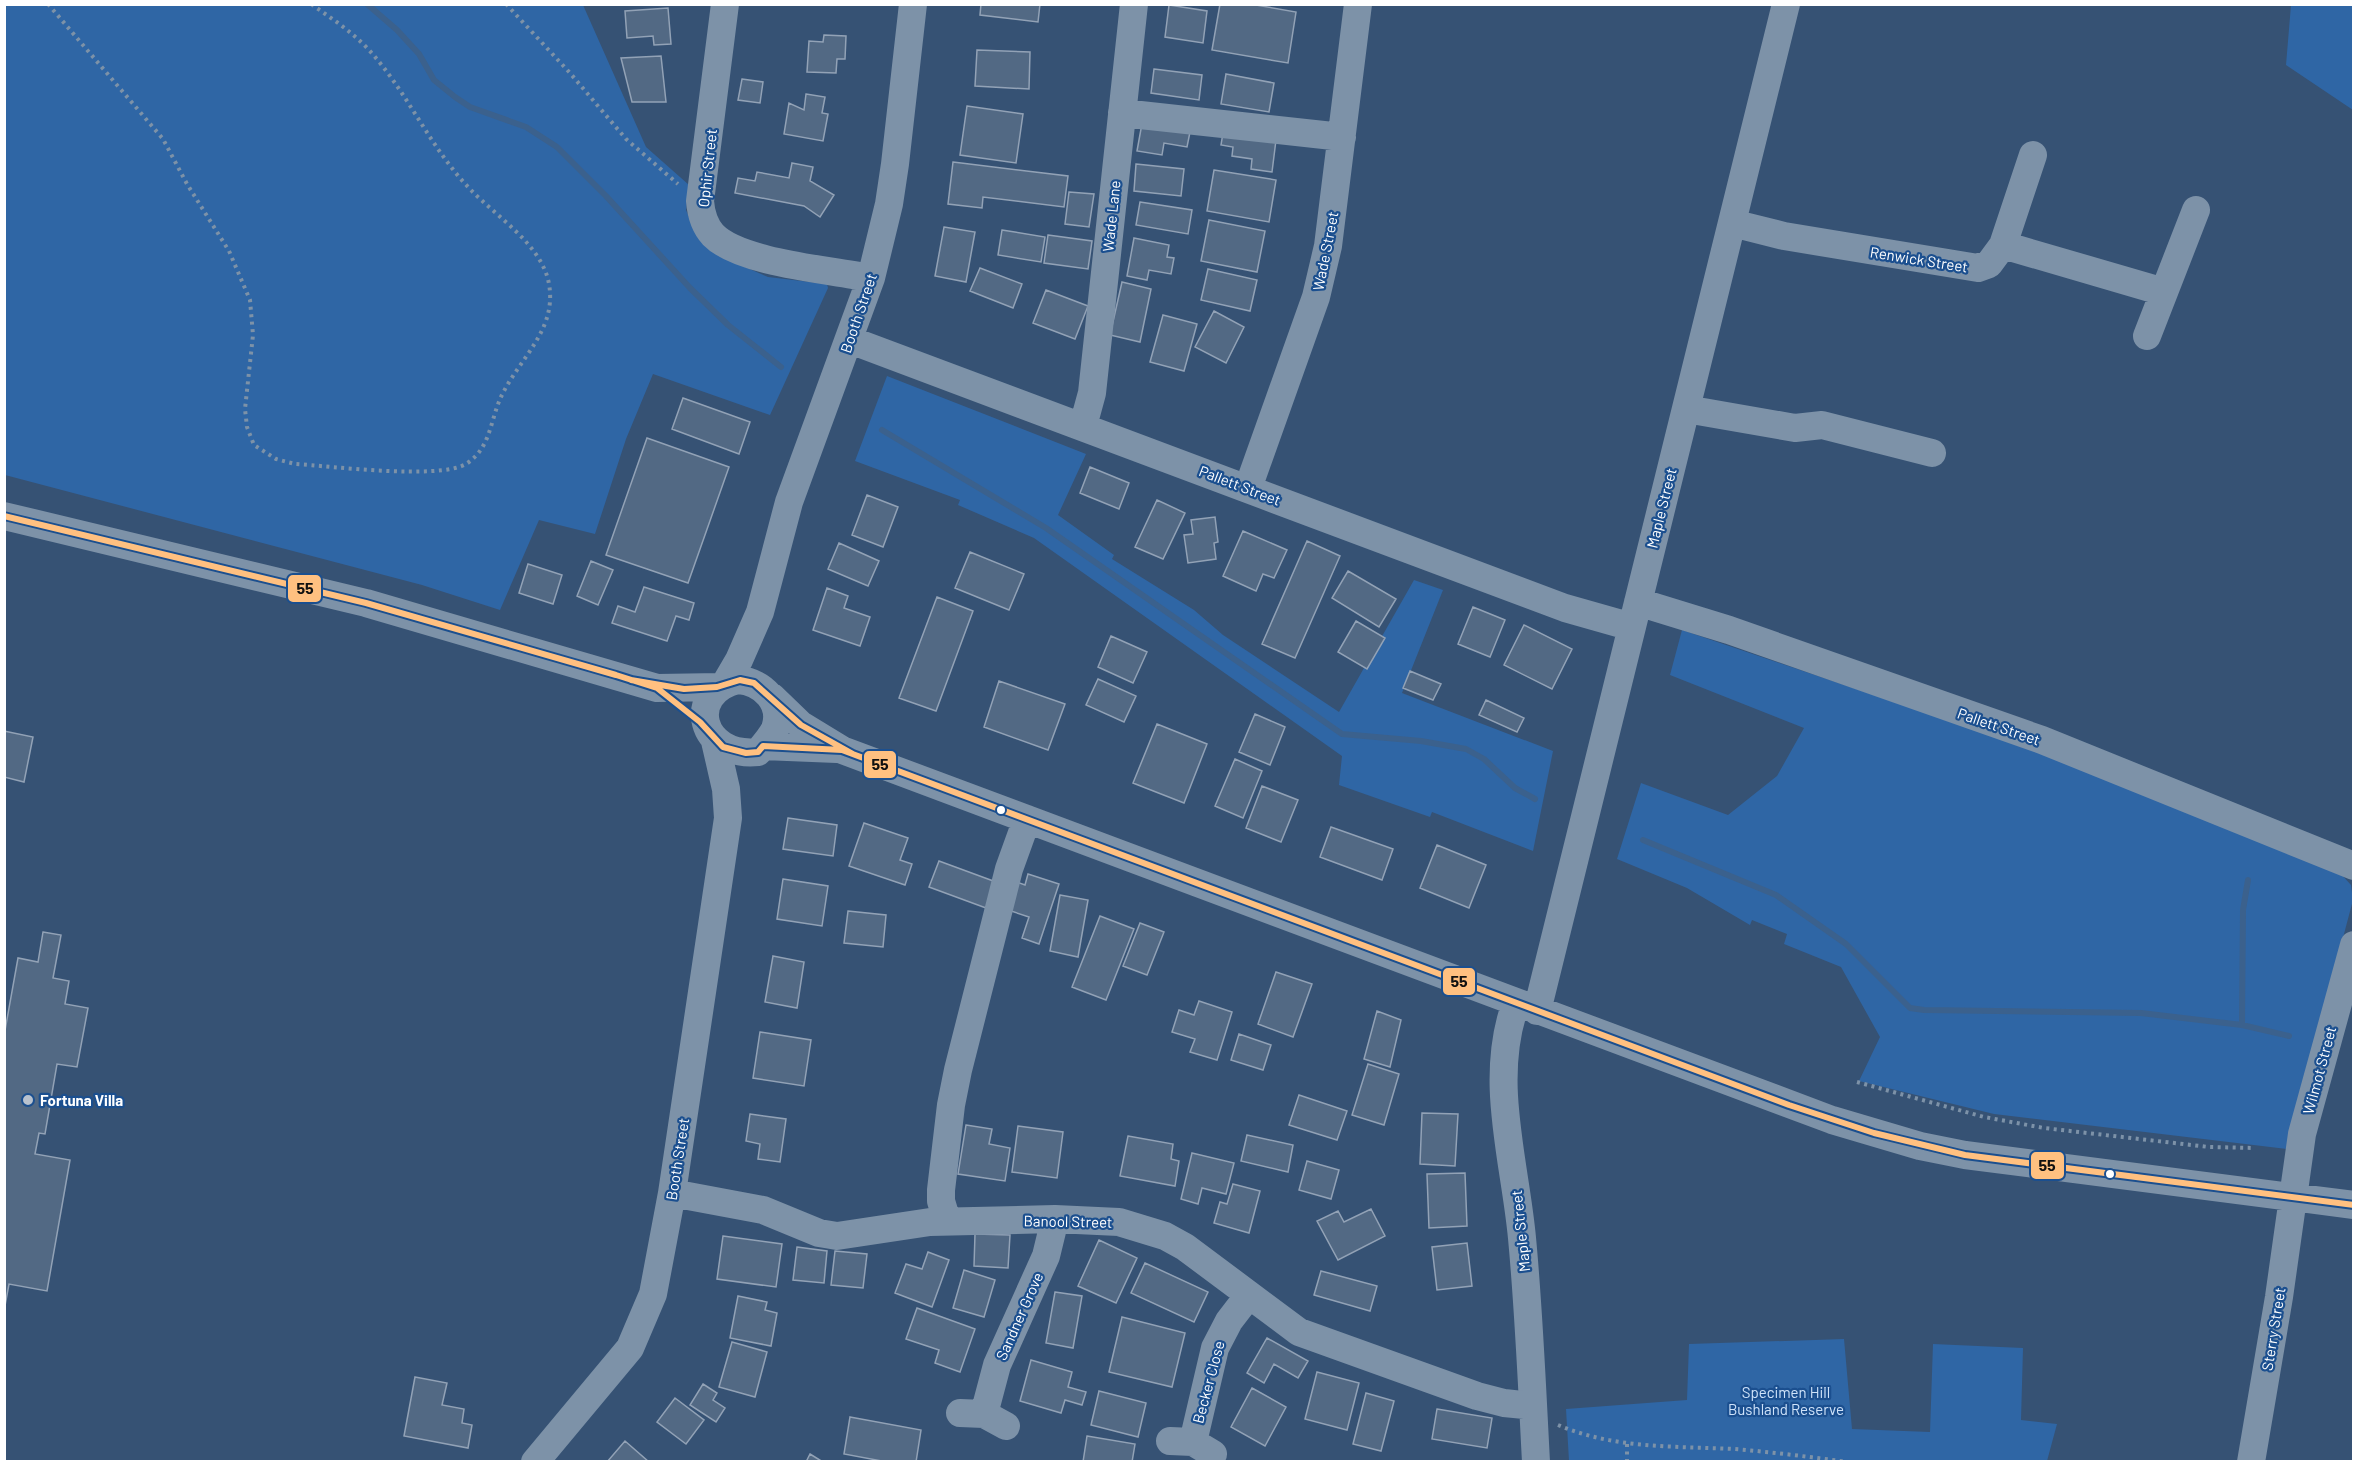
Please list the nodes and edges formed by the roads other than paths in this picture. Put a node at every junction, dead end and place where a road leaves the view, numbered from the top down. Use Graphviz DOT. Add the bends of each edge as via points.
graph roads {
  1 [pos="725,4"];
  2 [pos="913,4"];
  3 [pos="1134,4"];
  4 [pos="1358,4"];
  5 [pos="1786,4"];
  6 [pos="1122,113"];
  7 [pos="1342,138"];
  8 [pos="2033,155"];
  9 [pos="2196,210"];
  10 [pos="1732,223"];
  11 [pos="2004,245"];
  12 [pos="871,278"];
  13 [pos="2164,292"];
  14 [pos="2147,336"];
  15 [pos="850,340"];
  16 [pos="1686,409"];
  17 [pos="1083,426"];
  18 [pos="1932,453"];
  19 [pos="1248,488"];
  20 [pos="4,516"];
  21 [pos="760,612"];
  22 [pos="1635,614"];
  23 [pos="722,686"];
  24 [pos="657,688"];
  25 [pos="770,695"];
  26 [pos="712,737"];
  27 [pos="760,749"];
  28 [pos="842,750"];
  29 [pos="728,818"];
  30 [pos="1027,819"];
  31 [pos="2354,867"];
  32 [pos="2354,945"];
  33 [pos="1526,1007"];
  34 [pos="672,1193"];
  35 [pos="2291,1197"];
  36 [pos="2354,1205"];
  37 [pos="1054,1219"];
  38 [pos="947,1221"];
  39 [pos="1250,1295"];
  40 [pos="1534,1410"];
  41 [pos="984,1418"];
  42 [pos="1192,1446"];
  43 [pos="535,1461"];
  44 [pos="1536,1461"];
  45 [pos="2251,1461"];
  1 -- 12 [label="street, Ophir Street" via="700,201 702,218 713,235 753,256"];
  2 -- 12 [label="street, Booth Street" via="896,164"];
  3 -- 6 [label="street, Wade Lane"];
  4 -- 7 [label="street, Wade Street"];
  5 -- 10 [label="street, Maple Street"];
  6 -- 7 [label="street"];
  6 -- 17 [label="street, Wade Lane" via="1092,393"];
  7 -- 19 [label="street, Wade Street" via="1328,246 1316,297"];
  8 -- 11 [label="street, Renwick Street"];
  9 -- 13 [label="street"];
  10 -- 11 [label="street, Renwick Street" via="1784,236 1978,268 1989,264"];
  10 -- 16 [label="street, Maple Street"];
  11 -- 13 [label="street"];
  12 -- 15 [label="street, Booth Street"];
  13 -- 14 [label="street"];
  15 -- 17 [label="street, Pallett Street"];
  15 -- 21 [label="street, Booth Street" via="789,502"];
  16 -- 18 [label="street" via="1795,428 1822,425"];
  16 -- 22 [label="street, Maple Street"];
  17 -- 19 [label="street, Pallett Street"];
  19 -- 22 [label="street, Pallett Street" via="1565,608"];
  20 -- 24 [label="street" via="388,609"];
  21 -- 23 [label="street, Booth Street" via="739,660"];
  21 -- 25 [label="street, Booth Street" via="760,644"];
  22 -- 31 [label="street, Pallett Street" via="1729,630 2042,740"];
  22 -- 33 [label="street, Maple Street"];
  23 -- 24 [label="street"];
  23 -- 25 [label="street" via="748,681"];
  23 -- 26 [label="street" via="706,708 706,725"];
  24 -- 26 [label="street" via="700,722"];
  25 -- 27 [label="street" via="777,718 775,729"];
  25 -- 28 [label="street" via="785,713"];
  26 -- 27 [label="street" via="733,751"];
  26 -- 29 [label="street, Booth Street" via="726,789"];
  27 -- 28 [label="street"];
  27 -- 29 [label="street, Booth Street"];
  28 -- 30 [label="street"];
  29 -- 34 [label="street, Booth Street"];
  30 -- 33 [label="street"];
  30 -- 38 [label="street" via="1009,869 956,1079 941,1190"];
  32 -- 35 [label="street, Wilmot Street" via="2302,1134"];
  33 -- 35 [label="street" via="1821,1116 1920,1146 2018,1163"];
  33 -- 40 [label="street, Maple Street" via="1504,1045 1504,1090 1522,1237"];
  34 -- 38 [label="street, Banool Street" via="754,1208 837,1236"];
  34 -- 43 [label="street, Booth Street" via="653,1294 638,1335 611,1373"];
  35 -- 36 [label="street"];
  35 -- 45 [label="street, Sterry Street" via="2279,1297"];
  37 -- 38 [label="street, Banool Street"];
  37 -- 39 [label="street, Banool Street" via="1119,1222 1165,1236"];
  37 -- 41 [label="street, Sandner Grove" via="1046,1256 997,1365"];
  39 -- 40 [label="street, Banool Street" via="1283,1322 1314,1339 1477,1396"];
  39 -- 42 [label="street, Becker Close" via="1229,1321 1215,1348"];
  40 -- 44 [label="street, Maple Street"];
}
